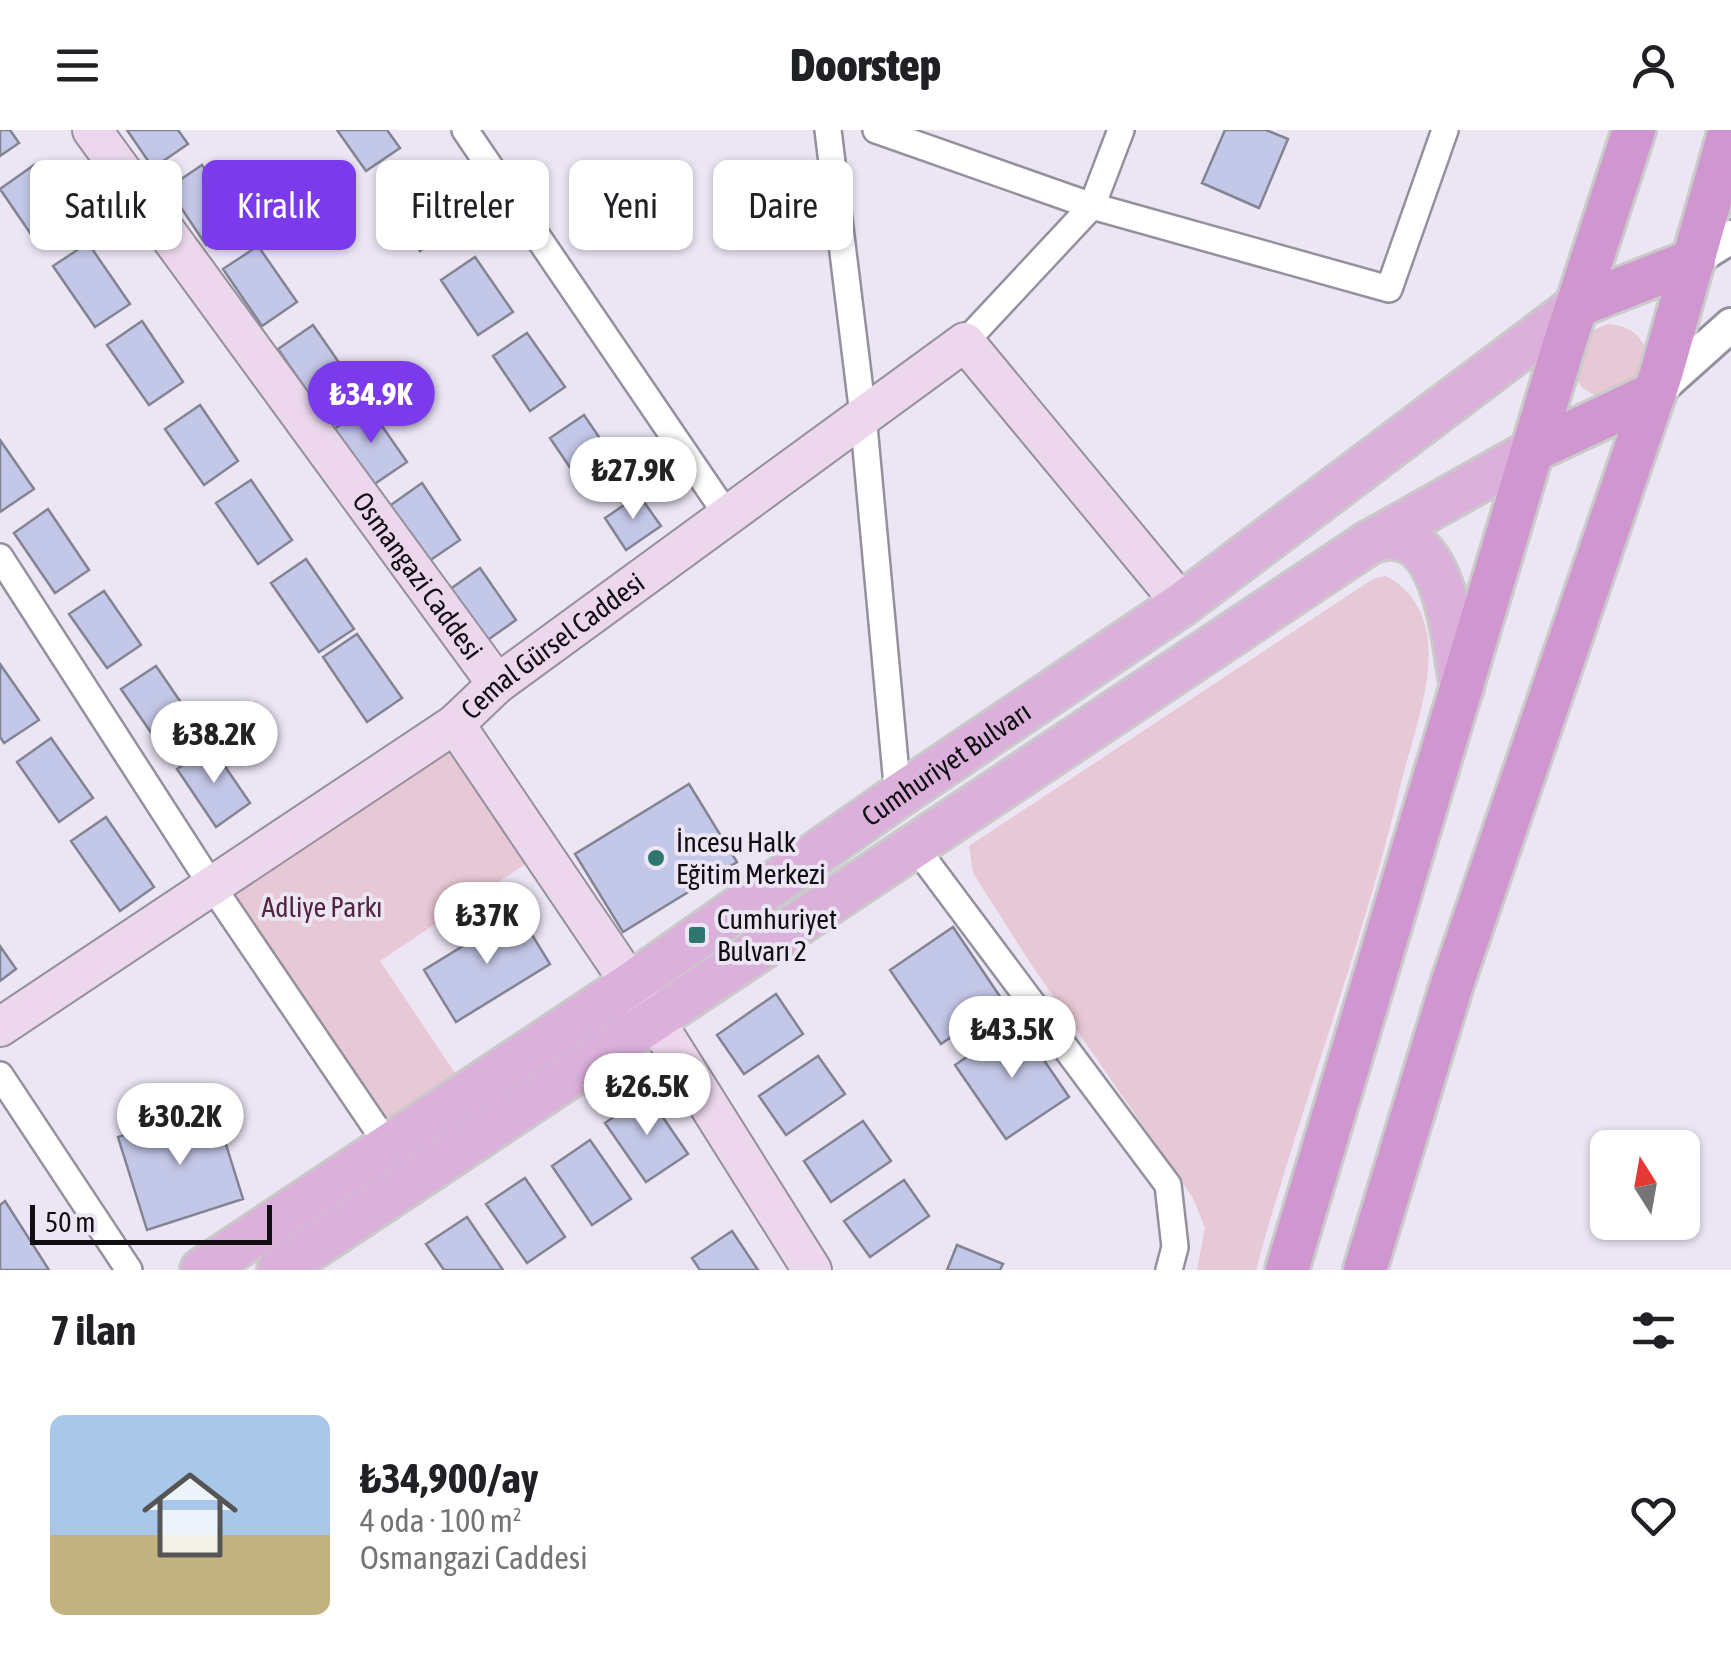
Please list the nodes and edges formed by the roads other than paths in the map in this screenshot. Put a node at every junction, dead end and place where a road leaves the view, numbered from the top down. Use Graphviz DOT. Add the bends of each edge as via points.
graph roads {
  1 [pos="92,130"];
  2 [pos="465,130"];
  3 [pos="828,130"];
  4 [pos="876,130"];
  5 [pos="1121,130"];
  6 [pos="1444,130"];
  7 [pos="1634,130"];
  8 [pos="1730,130"];
  9 [pos="1092,206"];
  10 [pos="1731,237"];
  11 [pos="1694,260"];
  12 [pos="1578,306"];
  13 [pos="1731,326"];
  14 [pos="965,342"];
  15 [pos="1655,394"];
  16 [pos="863,415"];
  17 [pos="1534,450"];
  18 [pos="727,515"];
  19 [pos="1367,544"];
  20 [pos="0,558"];
  21 [pos="1182,604"];
  22 [pos="497,684"];
  23 [pos="1462,688"];
  24 [pos="454,724"];
  25 [pos="898,796"];
  26 [pos="913,844"];
  27 [pos="212,886"];
  28 [pos="631,984"];
  29 [pos="655,1020"];
  30 [pos="0,1026"];
  31 [pos="0,1075"];
  32 [pos="389,1147"];
  33 [pos="129,1270"];
  34 [pos="202,1270"];
  35 [pos="279,1270"];
  36 [pos="812,1270"];
  37 [pos="1169,1270"];
  38 [pos="1287,1270"];
  39 [pos="1365,1270"];
  1 -- 22 [label="main road, Osmangazi Caddesi"];
  2 -- 18 [label="street"];
  3 -- 16 [label="street"];
  4 -- 9 [label="street"];
  5 -- 9 [label="street"];
  6 -- 9 [label="street" via="1389,289"];
  7 -- 12 [label="highway"];
  8 -- 11 [label="highway"];
  9 -- 14 [label="street"];
  10 -- 11 [label="street"];
  11 -- 12 [label="highway"];
  11 -- 15 [label="highway"];
  12 -- 17 [label="highway"];
  12 -- 21 [label="main road, Cumhuriyet Bulvarı"];
  13 -- 15 [label="street"];
  14 -- 16 [label="main road, Cemal Gürsel Caddesi"];
  14 -- 21 [label="main road"];
  15 -- 17 [label="highway"];
  15 -- 39 [label="highway" via="1452,984"];
  16 -- 18 [label="main road, Cemal Gürsel Caddesi"];
  16 -- 25 [label="street"];
  17 -- 19 [label="main road, Cumhuriyet Bulvarı"];
  17 -- 23 [label="highway"];
  18 -- 22 [label="main road, Cemal Gürsel Caddesi"];
  19 -- 23 [label="main road" via="1382,538 1410,542 1434,568"];
  19 -- 26 [label="main road, Cumhuriyet Bulvarı"];
  20 -- 27 [label="street"];
  21 -- 25 [label="main road, Cumhuriyet Bulvarı"];
  22 -- 24 [label="main road, Cemal Gürsel Caddesi"];
  23 -- 38 [label="highway"];
  24 -- 27 [label="main road, Cemal Gürsel Caddesi"];
  24 -- 28 [label="main road"];
  25 -- 28 [label="main road, Cumhuriyet Bulvarı"];
  26 -- 29 [label="main road, Cumhuriyet Bulvarı"];
  26 -- 37 [label="street" via="1168,1185 1175,1248"];
  27 -- 30 [label="main road, Cemal Gürsel Caddesi"];
  27 -- 32 [label="street"];
  28 -- 29 [label="main road"];
  28 -- 32 [label="main road, Cumhuriyet Bulvarı"];
  29 -- 35 [label="main road, Cumhuriyet Bulvarı"];
  29 -- 36 [label="main road"];
  31 -- 33 [label="street"];
  32 -- 34 [label="main road, Cumhuriyet Bulvarı"];
}
